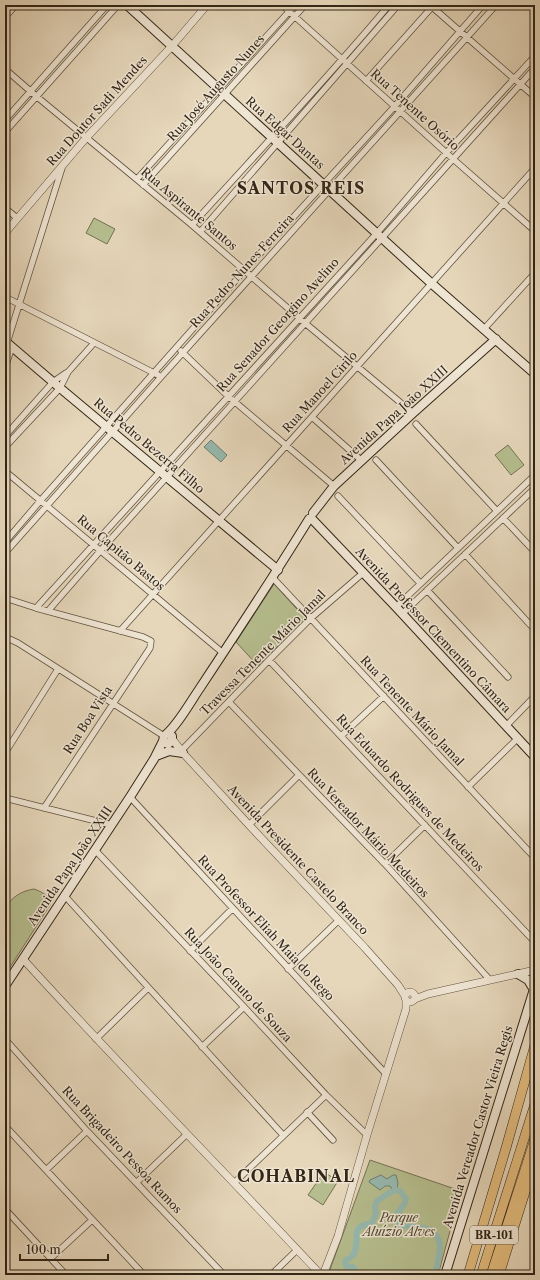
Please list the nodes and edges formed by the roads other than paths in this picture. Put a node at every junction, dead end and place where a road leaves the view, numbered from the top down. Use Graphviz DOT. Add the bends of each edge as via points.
graph roads {
  1 [pos="16,5"];
  2 [pos="107,5"];
  3 [pos="118,5"];
  4 [pos="127,5"];
  5 [pos="207,5"];
  6 [pos="282,5"];
  7 [pos="295,5"];
  8 [pos="305,5"];
  9 [pos="389,5"];
  10 [pos="398,5"];
  11 [pos="483,5"];
  12 [pos="496,5"];
  13 [pos="431,6"];
  14 [pos="289,11"];
  15 [pos="5,16"];
  16 [pos="295,16"];
  17 [pos="460,31"];
  18 [pos="84,32"];
  19 [pos="90,37"];
  20 [pos="467,37"];
  21 [pos="172,46"];
  22 [pos="535,56"];
  23 [pos="345,62"];
  24 [pos="535,68"];
  25 [pos="5,69"];
  26 [pos="48,72"];
  27 [pos="53,77"];
  28 [pos="514,78"];
  29 [pos="366,81"];
  30 [pos="520,84"];
  31 [pos="31,91"];
  32 [pos="222,92"];
  33 [pos="36,96"];
  34 [pos="535,97"];
  35 [pos="395,106"];
  36 [pos="401,111"];
  37 [pos="5,120"];
  38 [pos="5,132"];
  39 [pos="86,138"];
  40 [pos="274,140"];
  41 [pos="446,153"];
  42 [pos="452,158"];
  43 [pos="62,166"];
  44 [pos="535,168"];
  45 [pos="137,179"];
  46 [pos="143,185"];
  47 [pos="326,187"];
  48 [pos="503,203"];
  49 [pos="5,208"];
  50 [pos="17,218"];
  51 [pos="192,226"];
  52 [pos="535,231"];
  53 [pos="200,232"];
  54 [pos="5,233"];
  55 [pos="379,235"];
  56 [pos="245,270"];
  57 [pos="535,273"];
  58 [pos="253,277"];
  59 [pos="431,283"];
  60 [pos="5,297"];
  61 [pos="19,304"];
  62 [pos="299,318"];
  63 [pos="305,323"];
  64 [pos="484,329"];
  65 [pos="496,339"];
  66 [pos="94,343"];
  67 [pos="8,344"];
  68 [pos="177,347"];
  69 [pos="183,353"];
  70 [pos="358,366"];
  71 [pos="5,367"];
  72 [pos="68,372"];
  73 [pos="154,373"];
  74 [pos="535,374"];
  75 [pos="161,377"];
  76 [pos="53,382"];
  77 [pos="60,388"];
  78 [pos="228,396"];
  79 [pos="235,402"];
  80 [pos="413,413"];
  81 [pos="312,417"];
  82 [pos="416,424"];
  83 [pos="106,426"];
  84 [pos="113,432"];
  85 [pos="5,436"];
  86 [pos="287,445"];
  87 [pos="5,447"];
  88 [pos="82,454"];
  89 [pos="89,460"];
  90 [pos="376,460"];
  91 [pos="362,461"];
  92 [pos="5,471"];
  93 [pos="160,471"];
  94 [pos="535,475"];
  95 [pos="167,477"];
  96 [pos="334,486"];
  97 [pos="535,488"];
  98 [pos="338,496"];
  99 [pos="512,497"];
  100 [pos="41,500"];
  101 [pos="518,504"];
  102 [pos="48,506"];
  103 [pos="497,511"];
  104 [pos="311,517"];
  105 [pos="503,518"];
  106 [pos="220,521"];
  107 [pos="474,532"];
  108 [pos="481,539"];
  109 [pos="5,542"];
  110 [pos="94,544"];
  111 [pos="458,548"];
  112 [pos="100,550"];
  113 [pos="535,552"];
  114 [pos="5,553"];
  115 [pos="465,554"];
  116 [pos="435,569"];
  117 [pos="278,570"];
  118 [pos="363,573"];
  119 [pos="442,576"];
  120 [pos="272,578"];
  121 [pos="420,584"];
  122 [pos="427,590"];
  123 [pos="154,595"];
  124 [pos="5,598"];
  125 [pos="396,606"];
  126 [pos="36,608"];
  127 [pos="48,611"];
  128 [pos="402,614"];
  129 [pos="311,618"];
  130 [pos="535,630"];
  131 [pos="120,631"];
  132 [pos="5,637"];
  133 [pos="223,653"];
  134 [pos="268,660"];
  135 [pos="58,669"];
  136 [pos="508,677"];
  137 [pos="384,696"];
  138 [pos="535,696"];
  139 [pos="229,702"];
  140 [pos="113,703"];
  141 [pos="506,726"];
  142 [pos="341,736"];
  143 [pos="518,738"];
  144 [pos="168,739"];
  145 [pos="182,752"];
  146 [pos="5,753"];
  147 [pos="535,757"];
  148 [pos="155,758"];
  149 [pos="299,775"];
  150 [pos="468,787"];
  151 [pos="5,798"];
  152 [pos="130,798"];
  153 [pos="44,808"];
  154 [pos="112,825"];
  155 [pos="425,825"];
  156 [pos="249,826"];
  157 [pos="95,850"];
  158 [pos="535,858"];
  159 [pos="385,864"];
  160 [pos="64,896"];
  161 [pos="232,909"];
  162 [pos="338,922"];
  163 [pos="535,942"];
  164 [pos="190,951"];
  165 [pos="23,959"];
  166 [pos="288,969"];
  167 [pos="535,970"];
  168 [pos="518,974"];
  169 [pos="490,980"];
  170 [pos="5,986"];
  171 [pos="148,988"];
  172 [pos="534,988"];
  173 [pos="411,997"];
  174 [pos="244,1007"];
  175 [pos="5,1039"];
  176 [pos="96,1039"];
  177 [pos="535,1045"];
  178 [pos="202,1047"];
  179 [pos="386,1074"];
  180 [pos="326,1095"];
  181 [pos="535,1104"];
  182 [pos="308,1112"];
  183 [pos="5,1126"];
  184 [pos="87,1131"];
  185 [pos="187,1134"];
  186 [pos="283,1135"];
  187 [pos="366,1135"];
  188 [pos="535,1139"];
  189 [pos="334,1140"];
  190 [pos="535,1160"];
  191 [pos="46,1170"];
  192 [pos="137,1182"];
  193 [pos="234,1183"];
  194 [pos="5,1209"];
  195 [pos="92,1220"];
  196 [pos="297,1250"];
  197 [pos="51,1258"];
  198 [pos="66,1275"];
  199 [pos="144,1275"];
  200 [pos="224,1275"];
  201 [pos="271,1275"];
  202 [pos="322,1275"];
  203 [pos="445,1275"];
  204 [pos="468,1275"];
  205 [pos="481,1275"];
  206 [pos="491,1275"];
  207 [pos="500,1275"];
  1 -- 15 [label="street"];
  2 -- 18 [label="street"];
  3 -- 19 [label="street"];
  4 -- 21 [label="main road, Rua Edgar Dantas"];
  5 -- 21 [label="street, Rua Doutor Sadi Mendes"];
  6 -- 14 [label="street, Rua Tenente Osório"];
  7 -- 14 [label="street, Rua José Augusto Nunes"];
  8 -- 16 [label="street, Rua José Augusto Nunes"];
  9 -- 23 [label="street"];
  10 -- 23 [label="street"];
  11 -- 17 [label="street, Rua Pedro Nunes Ferreira"];
  12 -- 20 [label="street, Rua Pedro Nunes Ferreira"];
  13 -- 17 [label="street"];
  13 -- 29 [label="street"];
  14 -- 16 [label="street, Rua Tenente Osório"];
  14 -- 32 [label="street, Rua José Augusto Nunes"];
  16 -- 23 [label="street, Rua Tenente Osório"];
  16 -- 32 [label="street, Rua José Augusto Nunes"];
  17 -- 20 [label="street"];
  17 -- 35 [label="street, Rua Pedro Nunes Ferreira"];
  18 -- 19 [label="street"];
  18 -- 26 [label="street"];
  19 -- 27 [label="street"];
  20 -- 28 [label="street"];
  20 -- 36 [label="street, Rua Pedro Nunes Ferreira"];
  21 -- 32 [label="main road, Rua Edgar Dantas"];
  21 -- 39 [label="street, Rua Doutor Sadi Mendes"];
  22 -- 28 [label="street, Rua Senador Georgino Avelino"];
  23 -- 29 [label="street, Rua Tenente Osório"];
  23 -- 40 [label="street"];
  24 -- 30 [label="street, Rua Senador Georgino Avelino"];
  25 -- 31 [label="street, Rua Aspirante Santos"];
  26 -- 27 [label="street"];
  26 -- 31 [label="street"];
  27 -- 33 [label="street"];
  28 -- 30 [label="street"];
  28 -- 41 [label="street, Rua Senador Georgino Avelino"];
  29 -- 35 [label="street, Rua Tenente Osório"];
  30 -- 34 [label="street"];
  30 -- 42 [label="street, Rua Senador Georgino Avelino"];
  31 -- 33 [label="street, Rua Aspirante Santos"];
  31 -- 37 [label="street"];
  32 -- 40 [label="main road, Rua Edgar Dantas"];
  32 -- 45 [label="street, Rua José Augusto Nunes"];
  32 -- 46 [label="street, Rua José Augusto Nunes"];
  33 -- 38 [label="street"];
  33 -- 39 [label="street, Rua Aspirante Santos"];
  35 -- 36 [label="street, Rua Tenente Osório"];
  35 -- 47 [label="street, Rua Pedro Nunes Ferreira"];
  36 -- 41 [label="street, Rua Tenente Osório"];
  36 -- 47 [label="street, Rua Pedro Nunes Ferreira"];
  39 -- 43 [label="street, Rua Doutor Sadi Mendes"];
  39 -- 45 [label="street, Rua Aspirante Santos"];
  40 -- 47 [label="main road, Rua Edgar Dantas"];
  40 -- 51 [label="street"];
  40 -- 53 [label="street"];
  41 -- 42 [label="street, Rua Tenente Osório"];
  41 -- 55 [label="street, Rua Senador Georgino Avelino"];
  42 -- 48 [label="street, Rua Tenente Osório"];
  42 -- 55 [label="street, Rua Senador Georgino Avelino"];
  43 -- 50 [label="street, Rua Doutor Sadi Mendes"];
  43 -- 61 [label="street"];
  44 -- 48 [label="street, Rua Manoel Cirilo"];
  45 -- 46 [label="street, Rua Aspirante Santos"];
  46 -- 51 [label="street, Rua Aspirante Santos"];
  47 -- 55 [label="main road, Rua Edgar Dantas"];
  47 -- 56 [label="street, Rua Pedro Nunes Ferreira"];
  47 -- 58 [label="street, Rua Pedro Nunes Ferreira"];
  48 -- 52 [label="street, Rua Tenente Osório"];
  48 -- 59 [label="street, Rua Manoel Cirilo"];
  49 -- 50 [label="street"];
  50 -- 54 [label="street, Rua Doutor Sadi Mendes"];
  51 -- 53 [label="street, Rua Aspirante Santos"];
  53 -- 56 [label="street, Rua Aspirante Santos"];
  55 -- 59 [label="main road, Rua Edgar Dantas"];
  55 -- 62 [label="street, Rua Senador Georgino Avelino"];
  55 -- 63 [label="street, Rua Senador Georgino Avelino"];
  56 -- 58 [label="street, Rua Aspirante Santos"];
  56 -- 68 [label="street, Rua Pedro Nunes Ferreira"];
  57 -- 64 [label="street"];
  58 -- 62 [label="street, Rua Aspirante Santos"];
  58 -- 69 [label="street, Rua Pedro Nunes Ferreira"];
  59 -- 64 [label="main road, Rua Edgar Dantas"];
  59 -- 70 [label="street, Rua Manoel Cirilo"];
  60 -- 61 [label="street"];
  61 -- 66 [label="street"];
  61 -- 67 [label="street"];
  62 -- 63 [label="street, Rua Aspirante Santos"];
  62 -- 78 [label="street, Rua Senador Georgino Avelino"];
  63 -- 70 [label="street, Rua Aspirante Santos"];
  63 -- 79 [label="street, Rua Senador Georgino Avelino"];
  64 -- 65 [label="main road, Rua Edgar Dantas"];
  65 -- 74 [label="main road, Rua Edgar Dantas"];
  65 -- 80 [label="main road, Avenida Papa João XXIII"];
  66 -- 72 [label="street"];
  66 -- 73 [label="street"];
  67 -- 71 [label="street"];
  67 -- 76 [label="main road, Rua Pedro Bezerra Filho"];
  68 -- 69 [label="street"];
  68 -- 73 [label="street, Rua Pedro Nunes Ferreira"];
  69 -- 75 [label="street, Rua Pedro Nunes Ferreira"];
  69 -- 78 [label="street"];
  70 -- 80 [label="street, Rua Aspirante Santos"];
  70 -- 81 [label="street, Rua Manoel Cirilo"];
  72 -- 76 [label="street"];
  72 -- 77 [label="street"];
  73 -- 75 [label="street"];
  73 -- 83 [label="street, Rua Pedro Nunes Ferreira"];
  75 -- 84 [label="street, Rua Pedro Nunes Ferreira"];
  76 -- 77 [label="main road, Rua Pedro Bezerra Filho"];
  76 -- 85 [label="street"];
  77 -- 83 [label="main road, Rua Pedro Bezerra Filho"];
  77 -- 87 [label="street"];
  78 -- 79 [label="street"];
  78 -- 93 [label="street, Rua Senador Georgino Avelino"];
  79 -- 86 [label="street"];
  79 -- 95 [label="street, Rua Senador Georgino Avelino"];
  80 -- 91 [label="main road, Avenida Papa João XXIII"];
  81 -- 86 [label="street, Rua Manoel Cirilo"];
  81 -- 91 [label="street"];
  82 -- 103 [label="street"];
  83 -- 84 [label="main road, Rua Pedro Bezerra Filho"];
  83 -- 88 [label="street, Rua Pedro Nunes Ferreira"];
  84 -- 89 [label="street, Rua Pedro Nunes Ferreira"];
  84 -- 93 [label="main road, Rua Pedro Bezerra Filho"];
  86 -- 96 [label="street"];
  86 -- 106 [label="street, Rua Manoel Cirilo"];
  88 -- 89 [label="street"];
  88 -- 100 [label="street, Rua Pedro Nunes Ferreira"];
  89 -- 102 [label="street, Rua Pedro Nunes Ferreira"];
  90 -- 111 [label="street"];
  91 -- 96 [label="main road, Avenida Papa João XXIII"];
  92 -- 100 [label="street, Rua Capitão Bastos"];
  93 -- 95 [label="main road, Rua Pedro Bezerra Filho"];
  93 -- 110 [label="street, Rua Senador Georgino Avelino"];
  94 -- 99 [label="street"];
  95 -- 106 [label="main road, Rua Pedro Bezerra Filho"];
  95 -- 112 [label="street, Rua Senador Georgino Avelino"];
  96 -- 104 [label="main road, Avenida Papa João XXIII"];
  97 -- 101 [label="street"];
  98 -- 121 [label="street"];
  99 -- 101 [label="street"];
  99 -- 103 [label="street"];
  100 -- 102 [label="street, Rua Capitão Bastos"];
  100 -- 109 [label="street, Rua Pedro Nunes Ferreira"];
  101 -- 105 [label="street"];
  102 -- 110 [label="street, Rua Capitão Bastos"];
  102 -- 114 [label="street, Rua Pedro Nunes Ferreira"];
  103 -- 107 [label="street"];
  104 -- 117 [label="main road, Avenida Papa João XXIII"];
  104 -- 118 [label="main road, Avenida Professor Clementino Câmara"];
  105 -- 108 [label="street"];
  105 -- 113 [label="street"];
  106 -- 117 [label="main road, Rua Pedro Bezerra Filho"];
  106 -- 123 [label="street, Rua Manoel Cirilo"];
  107 -- 108 [label="street"];
  107 -- 111 [label="street"];
  108 -- 115 [label="street"];
  110 -- 112 [label="street, Rua Capitão Bastos"];
  110 -- 126 [label="street, Rua Senador Georgino Avelino"];
  111 -- 116 [label="street"];
  112 -- 123 [label="street, Rua Capitão Bastos"];
  112 -- 127 [label="street, Rua Senador Georgino Avelino"];
  115 -- 119 [label="street"];
  115 -- 130 [label="street"];
  116 -- 119 [label="street"];
  116 -- 121 [label="street"];
  117 -- 120 [label="main road, Avenida Papa João XXIII"];
  118 -- 125 [label="main road, Avenida Professor Clementino Câmara"];
  118 -- 129 [label="street, Travessa Tenente Mário Jamal"];
  119 -- 122 [label="street"];
  120 -- 129 [label="street, Rua Tenente Mário Jamal"];
  120 -- 133 [label="main road, Avenida Papa João XXIII"];
  121 -- 125 [label="street"];
  122 -- 128 [label="street"];
  122 -- 136 [label="street"];
  123 -- 131 [label="street, Rua Manoel Cirilo"];
  123 -- 133 [label="street, Rua Capitão Bastos"];
  124 -- 126 [label="street"];
  125 -- 128 [label="main road, Avenida Professor Clementino Câmara"];
  126 -- 127 [label="street"];
  127 -- 131 [label="street"];
  128 -- 141 [label="main road, Avenida Professor Clementino Câmara"];
  129 -- 134 [label="street, Travessa Tenente Mário Jamal"];
  129 -- 137 [label="street, Rua Tenente Mário Jamal"];
  131 -- 140 [label="street, Rua Boa Vista" via="148,639 151,645"];
  132 -- 135 [label="street"];
  133 -- 144 [label="main road, Avenida Papa João XXIII" via="177,721"];
  134 -- 139 [label="street, Travessa Tenente Mário Jamal"];
  134 -- 142 [label="street, Rua Eduardo Rodrigues de Medeiros"];
  135 -- 140 [label="street"];
  135 -- 146 [label="street"];
  137 -- 142 [label="street"];
  137 -- 150 [label="street, Rua Tenente Mário Jamal"];
  138 -- 141 [label="street"];
  139 -- 145 [label="street, Travessa Tenente Mário Jamal"];
  139 -- 149 [label="street, Rua Vereador Mário Medeiros"];
  140 -- 144 [label="street"];
  140 -- 153 [label="street, Rua Boa Vista"];
  141 -- 143 [label="main road, Avenida Professor Clementino Câmara"];
  142 -- 155 [label="street, Rua Eduardo Rodrigues de Medeiros"];
  143 -- 147 [label="main road, Avenida Professor Clementino Câmara"];
  143 -- 150 [label="street"];
  144 -- 145 [label="street, Avenida Presidente Castelo Branco"];
  144 -- 148 [label="main road, Avenida Papa João XXIII"];
  145 -- 148 [label="main road" via="169,751"];
  145 -- 156 [label="street, Avenida Presidente Castelo Branco"];
  148 -- 152 [label="main road, Avenida Papa João XXIII"];
  149 -- 156 [label="street"];
  149 -- 159 [label="street, Rua Vereador Mário Medeiros"];
  150 -- 158 [label="street, Rua Tenente Mário Jamal"];
  151 -- 153 [label="street"];
  152 -- 154 [label="main road, Avenida Papa João XXIII"];
  152 -- 161 [label="street, Rua Professor Eliah Maia do Rego"];
  153 -- 154 [label="street"];
  154 -- 157 [label="main road, Avenida Papa João XXIII"];
  155 -- 159 [label="street"];
  155 -- 163 [label="street, Rua Eduardo Rodrigues de Medeiros"];
  156 -- 162 [label="street, Avenida Presidente Castelo Branco"];
  157 -- 160 [label="main road, Avenida Papa João XXIII"];
  157 -- 164 [label="street, Rua João Canuto de Souza"];
  159 -- 169 [label="street, Rua Vereador Mário Medeiros"];
  160 -- 165 [label="main road, Avenida Papa João XXIII"];
  160 -- 171 [label="street"];
  161 -- 164 [label="street"];
  161 -- 166 [label="street, Rua Professor Eliah Maia do Rego"];
  162 -- 166 [label="street"];
  162 -- 173 [label="street, Avenida Presidente Castelo Branco"];
  164 -- 174 [label="street, Rua João Canuto de Souza"];
  165 -- 170 [label="main road, Avenida Papa João XXIII"];
  165 -- 176 [label="street"];
  166 -- 179 [label="street, Rua Professor Eliah Maia do Rego"];
  167 -- 168 [label="street"];
  168 -- 169 [label="street"];
  168 -- 172 [label="main road" via="528,980"];
  169 -- 173 [label="street"];
  171 -- 176 [label="street"];
  171 -- 178 [label="street"];
  172 -- 203 [label="main road, Avenida Vereador Castor Vieira Regis"];
  173 -- 179 [label="street"];
  174 -- 178 [label="street"];
  174 -- 180 [label="street, Rua João Canuto de Souza"];
  175 -- 184 [label="street, Rua Brigadeiro Pessoa Ramos"];
  176 -- 185 [label="street"];
  177 -- 204 [label="main road"];
  178 -- 186 [label="street"];
  179 -- 187 [label="street"];
  180 -- 182 [label="street"];
  180 -- 187 [label="street, Rua João Canuto de Souza"];
  181 -- 205 [label="main road, BR-101"];
  182 -- 186 [label="street"];
  182 -- 189 [label="street"];
  183 -- 191 [label="street"];
  184 -- 191 [label="street"];
  184 -- 192 [label="street, Rua Brigadeiro Pessoa Ramos"];
  185 -- 192 [label="street"];
  185 -- 193 [label="street"];
  186 -- 193 [label="street"];
  187 -- 202 [label="street" via="338,1236"];
  188 -- 206 [label="main road, BR-101"];
  190 -- 207 [label="main road"];
  191 -- 195 [label="street"];
  192 -- 200 [label="street, Rua Brigadeiro Pessoa Ramos"];
  193 -- 196 [label="street"];
  194 -- 197 [label="street"];
  195 -- 197 [label="street"];
  195 -- 199 [label="street"];
  196 -- 201 [label="street"];
  196 -- 202 [label="street"];
  197 -- 198 [label="street"];
}
